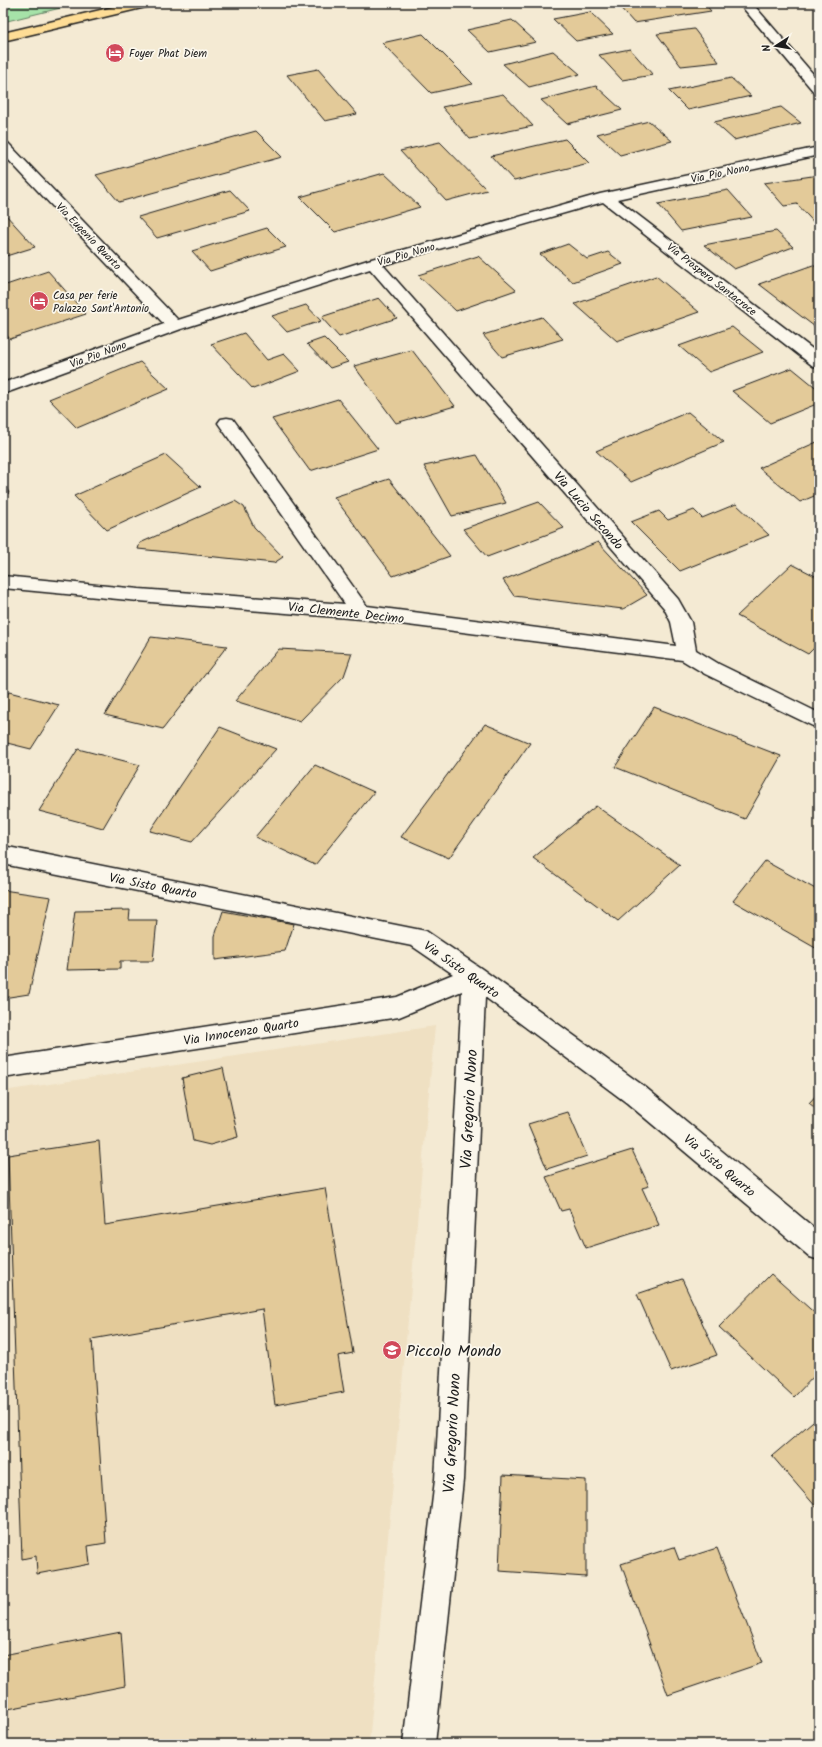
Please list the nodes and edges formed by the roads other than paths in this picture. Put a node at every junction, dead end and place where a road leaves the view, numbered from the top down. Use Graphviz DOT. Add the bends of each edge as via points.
graph roads {
  1 [pos="146,3"];
  2 [pos="745,3"];
  3 [pos="3,37"];
  4 [pos="819,89"];
  5 [pos="3,146"];
  6 [pos="819,151"];
  7 [pos="605,197"];
  8 [pos="373,263"];
  9 [pos="175,326"];
  10 [pos="819,362"];
  11 [pos="3,389"];
  12 [pos="227,422"];
  13 [pos="3,582"];
  14 [pos="361,612"];
  15 [pos="687,654"];
  16 [pos="819,722"];
  17 [pos="3,855"];
  18 [pos="474,976"];
  19 [pos="3,1068"];
  20 [pos="819,1248"];
  21 [pos="419,1744"];
  1 -- 3 [label="main road"];
  2 -- 4 [label="street"];
  5 -- 9 [label="street, Via Eugenio Quarto"];
  6 -- 7 [label="street, Via Pio Nono"];
  7 -- 8 [label="street, Via Pio Nono"];
  7 -- 10 [label="street, Via Prospero Santacroce"];
  8 -- 9 [label="street, Via Pio Nono"];
  8 -- 15 [label="street, Via Lucio Secondo" via="671,604 681,622"];
  9 -- 11 [label="street, Via Pio Nono"];
  12 -- 14 [label="street"];
  13 -- 14 [label="street, Via Clemente Decimo"];
  14 -- 15 [label="street, Via Clemente Decimo"];
  15 -- 16 [label="street"];
  17 -- 18 [label="street, Via Sisto Quarto" via="418,938"];
  18 -- 19 [label="street, Via Innocenzo Quarto" via="399,1007"];
  18 -- 20 [label="street, Via Sisto Quarto" via="636,1095"];
  18 -- 21 [label="street, Via Gregorio Nono" via="449,1480"];
}
